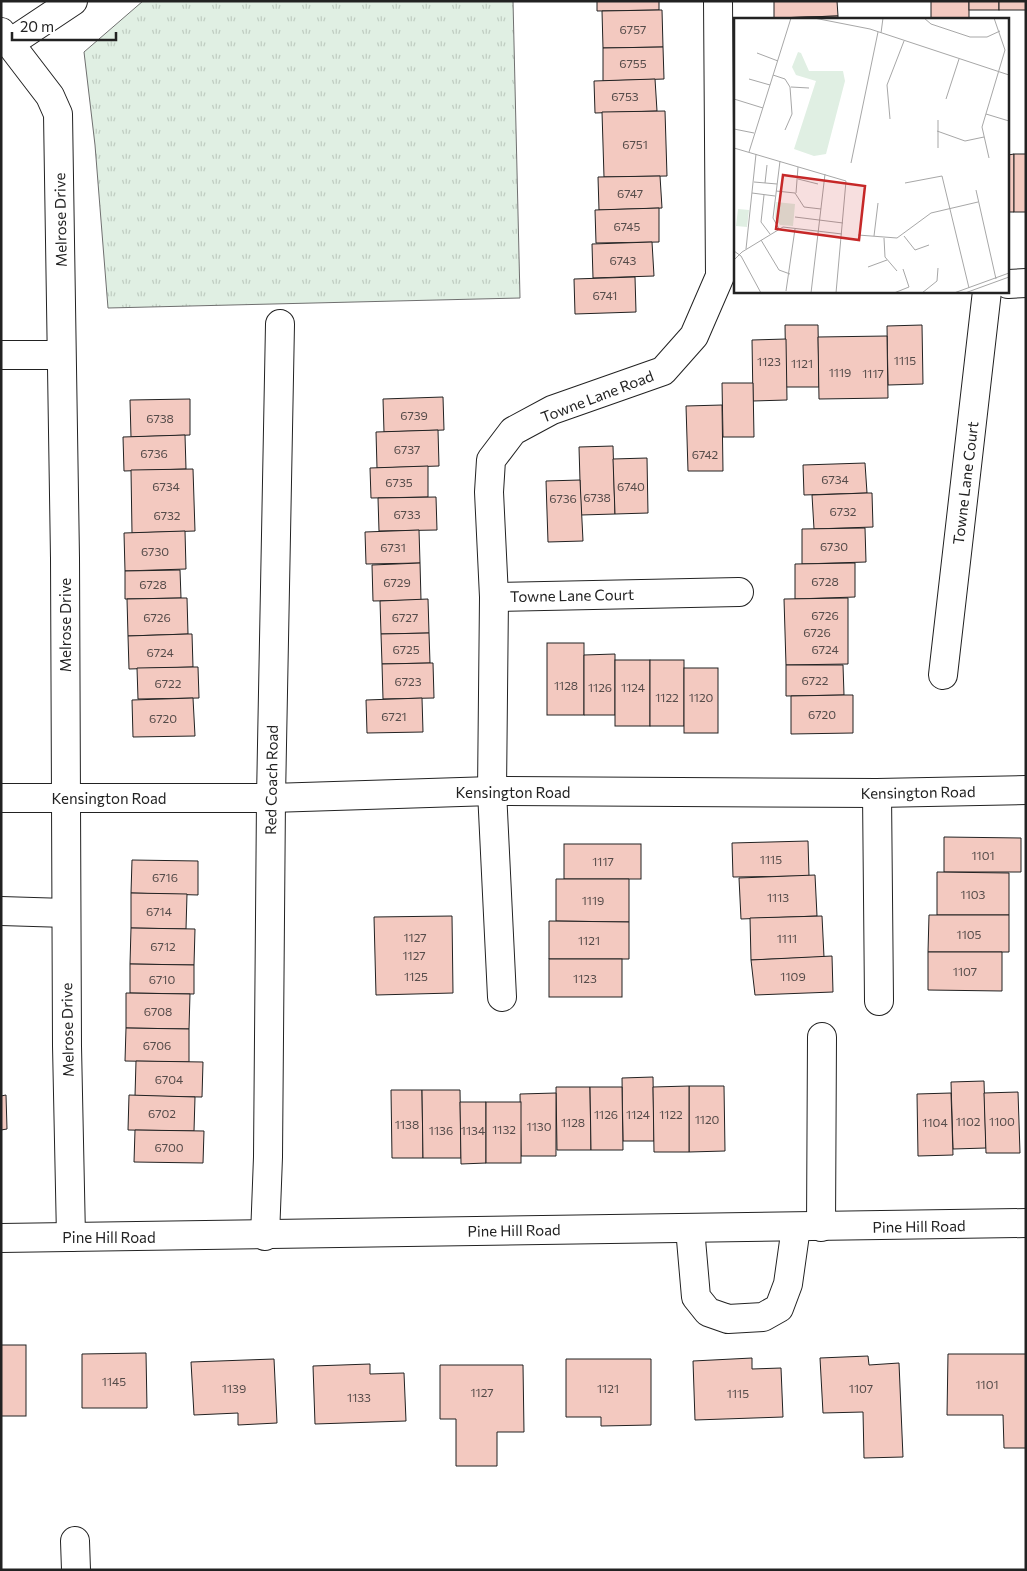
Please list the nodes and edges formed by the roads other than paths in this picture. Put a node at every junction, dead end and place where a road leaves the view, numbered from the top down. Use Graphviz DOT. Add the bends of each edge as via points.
graph roads {
  1 [pos="73,1"];
  2 [pos="718,1"];
  3 [pos="6,38"];
  4 [pos="728,276"];
  5 [pos="1026,283"];
  6 [pos="1010,284"];
  7 [pos="987,292"];
  8 [pos="280,324"];
  9 [pos="60,354"];
  10 [pos="1,355"];
  11 [pos="739,592"];
  12 [pos="494,597"];
  13 [pos="943,675"];
  14 [pos="1026,790"];
  15 [pos="492,791"];
  16 [pos="877,793"];
  17 [pos="1,798"];
  18 [pos="271,798"];
  19 [pos="66,799"];
  20 [pos="1,911"];
  21 [pos="66,912"];
  22 [pos="502,998"];
  23 [pos="879,1001"];
  24 [pos="822,1037"];
  25 [pos="1026,1223"];
  26 [pos="809,1227"];
  27 [pos="690,1228"];
  28 [pos="265,1236"];
  29 [pos="71,1237"];
  30 [pos="1,1238"];
  31 [pos="76,1541"];
  32 [pos="76,1570"];
  1 -- 3 [label="street"];
  2 -- 4 [label="street, Towne Lane Road"];
  3 -- 9 [label="street, Melrose Drive" via="50,96 58,114"];
  4 -- 12 [label="street, Towne Lane Road" via="694,336 663,371 552,410 513,431 491,460"];
  5 -- 6 [label="street"];
  7 -- 13 [label="street, Towne Lane Court"];
  8 -- 18 [label="street, Red Coach Road"];
  9 -- 10 [label="street"];
  9 -- 19 [label="street, Melrose Drive"];
  11 -- 12 [label="street, Towne Lane Court"];
  12 -- 15 [label="street, Towne Lane Road"];
  14 -- 16 [label="street, Kensington Road"];
  15 -- 16 [label="street, Kensington Road"];
  15 -- 18 [label="street, Kensington Road"];
  15 -- 22 [label="street, Towne Lane Road"];
  16 -- 23 [label="street"];
  17 -- 19 [label="street, Kensington Road"];
  18 -- 19 [label="street, Kensington Road"];
  18 -- 28 [label="street, Red Coach Road"];
  19 -- 21 [label="street, Melrose Drive"];
  20 -- 21 [label="street"];
  21 -- 29 [label="street, Melrose Drive"];
  24 -- 26 [label="street"];
  25 -- 26 [label="street, Pine Hill Road"];
  26 -- 27 [label="street, Pine Hill Road"];
  26 -- 27 [label="street" via="778,1308 763,1317 728,1319 708,1312 696,1297"];
  27 -- 28 [label="street, Pine Hill Road"];
  28 -- 29 [label="street, Pine Hill Road"];
  29 -- 30 [label="street, Pine Hill Road"];
  31 -- 32 [label="street"];
}
